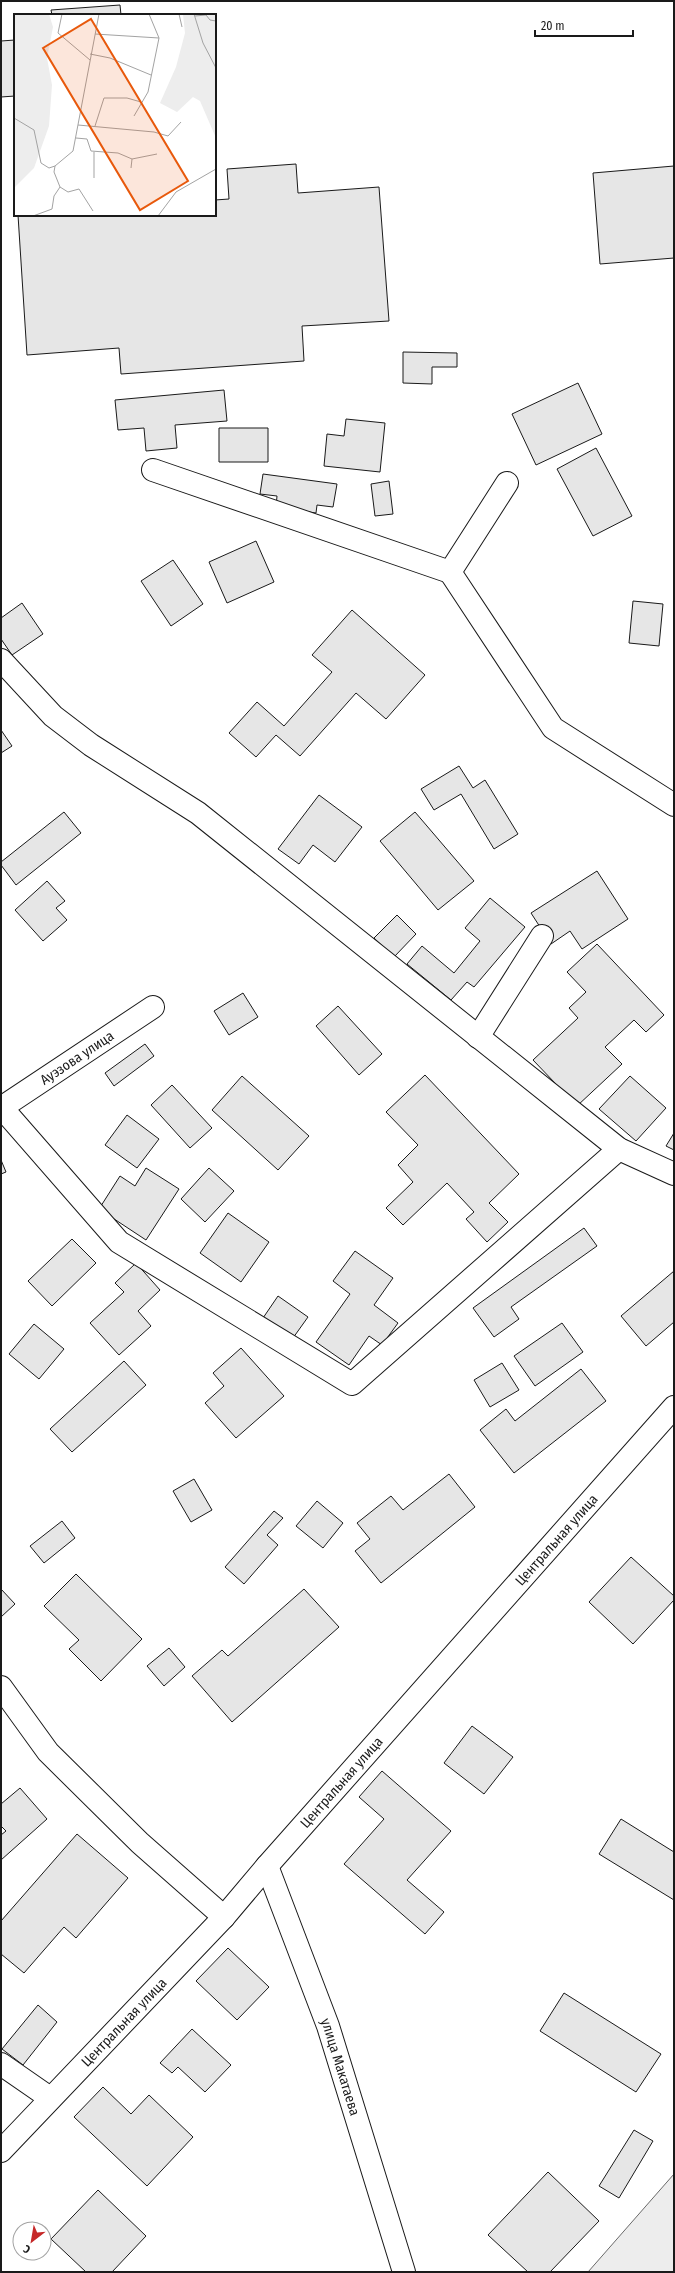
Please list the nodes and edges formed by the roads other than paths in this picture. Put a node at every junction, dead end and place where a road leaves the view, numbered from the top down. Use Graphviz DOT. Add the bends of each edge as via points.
graph roads {
  1 [pos="153,470"];
  2 [pos="507,483"];
  3 [pos="450,572"];
  4 [pos="1,660"];
  5 [pos="674,805"];
  6 [pos="542,936"];
  7 [pos="153,1007"];
  8 [pos="478,1037"];
  9 [pos="1,1108"];
  10 [pos="620,1149"];
  11 [pos="674,1174"];
  12 [pos="674,1406"];
  13 [pos="1,1687"];
  14 [pos="267,1866"];
  15 [pos="224,1917"];
  16 [pos="1,2064"];
  17 [pos="50,2098"];
  18 [pos="1,2151"];
  19 [pos="404,2272"];
  1 -- 3 [label="street"];
  2 -- 3 [label="street"];
  3 -- 5 [label="street" via="553,728"];
  4 -- 8 [label="street" via="53,716 92,745 198,813"];
  6 -- 8 [label="street"];
  7 -- 9 [label="street, Ауэзова улица"];
  8 -- 10 [label="street"];
  9 -- 10 [label="street" via="119,1242 352,1384"];
  10 -- 11 [label="street"];
  12 -- 14 [label="street, Центральная улица"];
  13 -- 15 [label="street" via="48,1752 140,1842"];
  14 -- 15 [label="street, Центральная улица"];
  14 -- 19 [label="street, улица Макатаева" via="328,2026"];
  15 -- 17 [label="street, Центральная улица"];
  16 -- 17 [label="street"];
  17 -- 18 [label="street, Центральная улица"];
}
